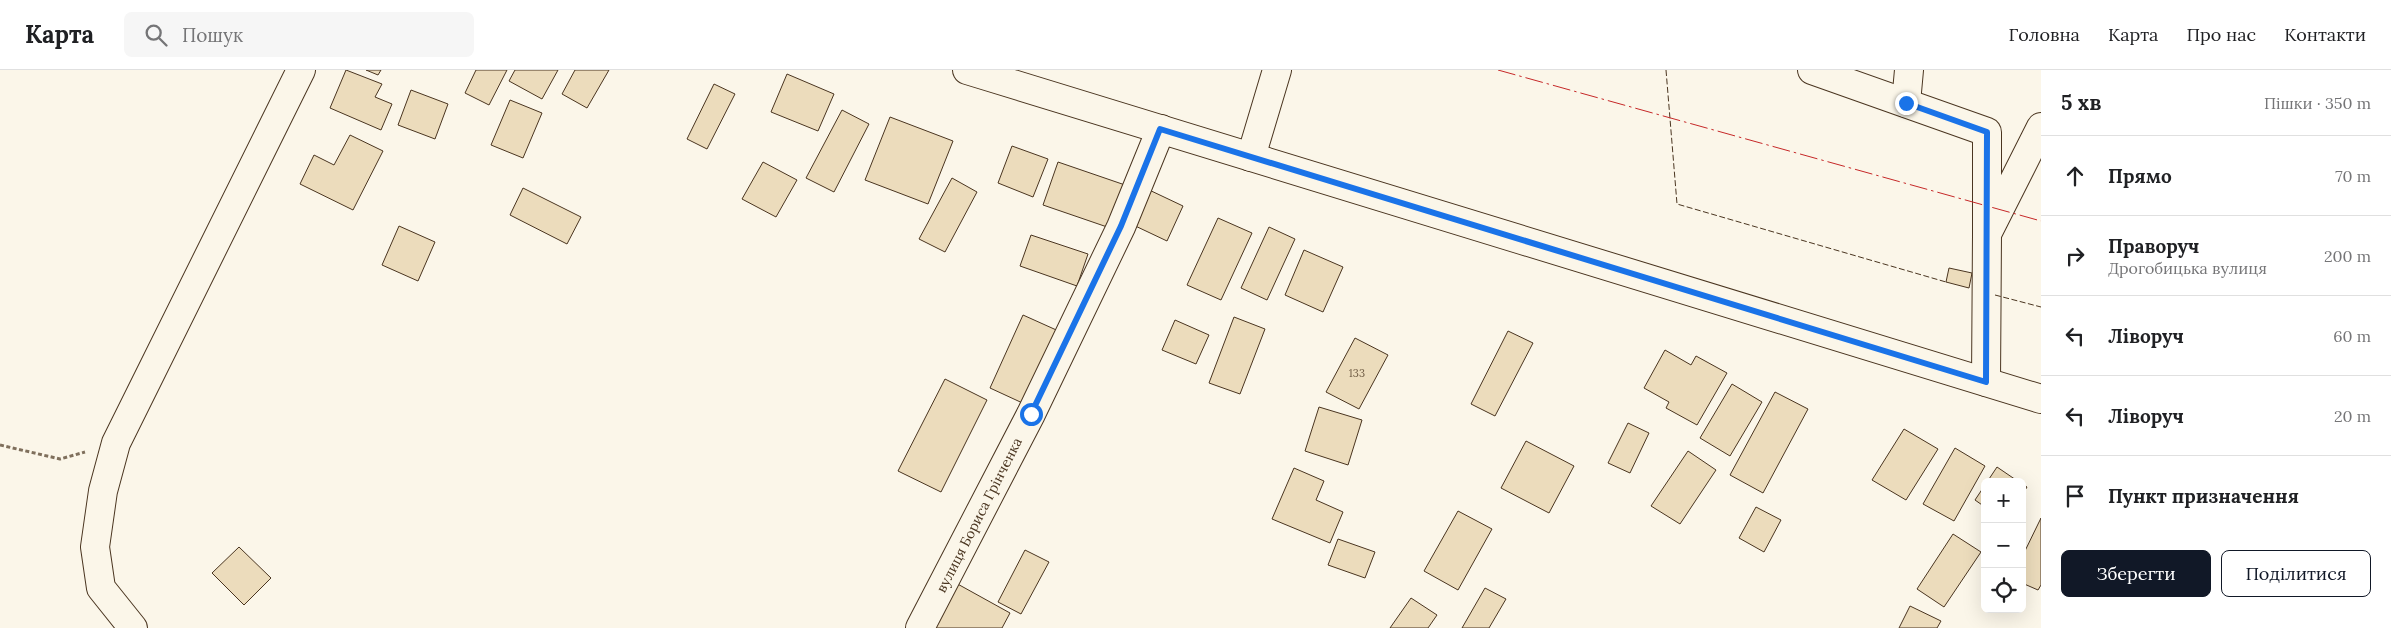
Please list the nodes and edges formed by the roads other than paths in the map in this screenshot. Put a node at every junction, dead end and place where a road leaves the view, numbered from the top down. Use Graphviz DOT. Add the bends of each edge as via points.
graph roads {
  1 [pos="301,70"];
  2 [pos="967,70"];
  3 [pos="1277,70"];
  4 [pos="1812,70"];
  5 [pos="1909,70"];
  6 [pos="1906,103"];
  7 [pos="2041,127"];
  8 [pos="1160,129"];
  9 [pos="1251,157"];
  10 [pos="1987,234"];
  11 [pos="1986,382"];
  12 [pos="2041,399"];
  13 [pos="133,628"];
  14 [pos="920,628"];
  1 -- 13 [label="street" via="116,443 103,491 95,547 101,588"];
  2 -- 8 [label="street"];
  3 -- 9 [label="street"];
  4 -- 6 [label="street"];
  5 -- 6 [label="street"];
  6 -- 10 [label="street" via="1987,132"];
  7 -- 10 [label="street"];
  8 -- 9 [label="street"];
  8 -- 14 [label="street, вулиця Бориса Грінченка" via="1121,226 1031,414"];
  9 -- 11 [label="street"];
  10 -- 11 [label="street"];
  11 -- 12 [label="street"];
}
